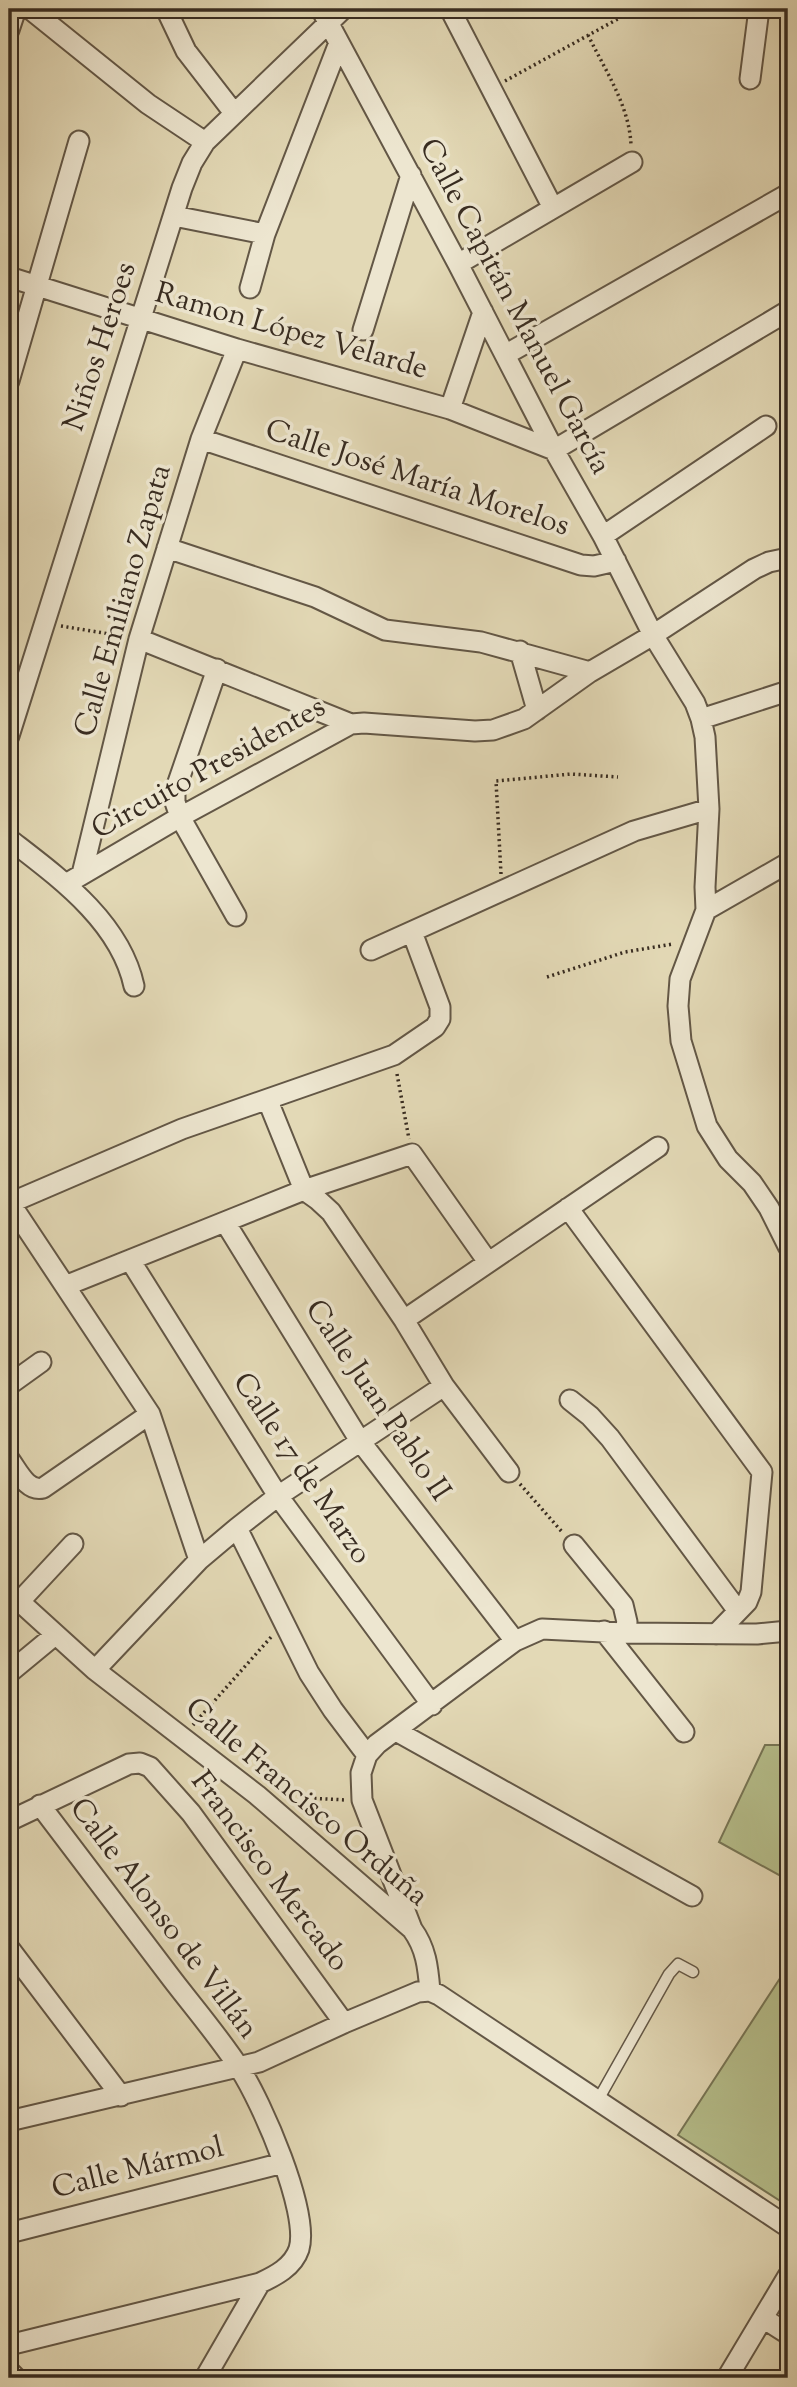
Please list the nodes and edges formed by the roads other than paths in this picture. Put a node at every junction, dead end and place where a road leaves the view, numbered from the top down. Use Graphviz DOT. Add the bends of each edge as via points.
graph roads {
  1 [pos="16,9"];
  2 [pos="30,9"];
  3 [pos="166,9"];
  4 [pos="342,9"];
  5 [pos="450,9"];
  6 [pos="759,9"];
  7 [pos="325,16"];
  8 [pos="9,30"];
  9 [pos="339,43"];
  10 [pos="750,79"];
  11 [pos="234,113"];
  12 [pos="79,141"];
  13 [pos="205,142"];
  14 [pos="632,162"];
  15 [pos="411,175"];
  16 [pos="788,194"];
  17 [pos="553,208"];
  18 [pos="174,216"];
  19 [pos="265,234"];
  20 [pos="458,264"];
  21 [pos="9,277"];
  22 [pos="38,286"];
  23 [pos="250,288"];
  24 [pos="788,311"];
  25 [pos="483,312"];
  26 [pos="142,319"];
  27 [pos="363,330"];
  28 [pos="237,349"];
  29 [pos="505,355"];
  30 [pos="9,382"];
  31 [pos="450,410"];
  32 [pos="766,426"];
  33 [pos="201,439"];
  34 [pos="554,450"];
  35 [pos="603,536"];
  36 [pos="167,548"];
  37 [pos="788,558"];
  38 [pos="616,561"];
  39 [pos="653,635"];
  40 [pos="139,639"];
  41 [pos="520,651"];
  42 [pos="217,669"];
  43 [pos="590,672"];
  44 [pos="788,691"];
  45 [pos="537,709"];
  46 [pos="701,719"];
  47 [pos="351,724"];
  48 [pos="9,736"];
  49 [pos="709,809"];
  50 [pos="180,817"];
  51 [pos="9,839"];
  52 [pos="788,863"];
  53 [pos="74,879"];
  54 [pos="706,910"];
  55 [pos="236,916"];
  56 [pos="412,932"];
  57 [pos="371,950"];
  58 [pos="134,986"];
  59 [pos="268,1101"];
  60 [pos="658,1147"];
  61 [pos="304,1190"];
  62 [pos="568,1208"];
  63 [pos="225,1222"];
  64 [pos="788,1246"];
  65 [pos="130,1260"];
  66 [pos="488,1262"];
  67 [pos="65,1286"];
  68 [pos="404,1320"];
  69 [pos="41,1362"];
  70 [pos="9,1385"];
  71 [pos="444,1386"];
  72 [pos="570,1400"];
  73 [pos="150,1414"];
  74 [pos="360,1441"];
  75 [pos="9,1459"];
  76 [pos="509,1472"];
  77 [pos="278,1496"];
  78 [pos="237,1528"];
  79 [pos="73,1544"];
  80 [pos="574,1545"];
  81 [pos="198,1560"];
  82 [pos="15,1596"];
  83 [pos="738,1611"];
  84 [pos="604,1631"];
  85 [pos="788,1631"];
  86 [pos="624,1633"];
  87 [pos="55,1634"];
  88 [pos="716,1634"];
  89 [pos="514,1641"];
  90 [pos="96,1670"];
  91 [pos="9,1673"];
  92 [pos="432,1705"];
  93 [pos="396,1731"];
  94 [pos="684,1732"];
  95 [pos="367,1755"];
  96 [pos="40,1805"];
  97 [pos="9,1821"];
  98 [pos="692,1896"];
  99 [pos="412,1929"];
  100 [pos="9,1948"];
  101 [pos="692,1972"];
  102 [pos="430,1991"];
  103 [pos="344,2023"];
  104 [pos="240,2068"];
  105 [pos="121,2096"];
  106 [pos="598,2100"];
  107 [pos="9,2120"];
  108 [pos="283,2163"];
  109 [pos="788,2227"];
  110 [pos="9,2233"];
  111 [pos="788,2276"];
  112 [pos="260,2283"];
  113 [pos="763,2318"];
  114 [pos="788,2333"];
  115 [pos="9,2345"];
  116 [pos="9,2371"];
  117 [pos="16,2378"];
  118 [pos="205,2378"];
  119 [pos="727,2378"];
  1 -- 8 [label="street"];
  2 -- 13 [label="street" via="148,104"];
  3 -- 11 [label="street" via="186,51"];
  4 -- 7 [label="street, Niños Heroes"];
  5 -- 17 [label="street"];
  6 -- 10 [label="street"];
  7 -- 9 [label="street, Calle Capitán Manuel García"];
  7 -- 11 [label="street, Niños Heroes"];
  9 -- 15 [label="street, Calle Capitán Manuel García"];
  9 -- 19 [label="street"];
  11 -- 13 [label="street, Niños Heroes"];
  12 -- 22 [label="street"];
  13 -- 18 [label="street, Niños Heroes" via="192,163"];
  14 -- 17 [label="street"];
  15 -- 20 [label="street, Calle Capitán Manuel García"];
  15 -- 27 [label="street"];
  16 -- 29 [label="street"];
  17 -- 20 [label="street"];
  18 -- 19 [label="street"];
  18 -- 26 [label="street, Niños Heroes"];
  19 -- 23 [label="street"];
  20 -- 25 [label="street, Calle Capitán Manuel García"];
  21 -- 22 [label="street, Ramon López Velarde"];
  22 -- 26 [label="street, Ramon López Velarde"];
  22 -- 30 [label="street"];
  24 -- 34 [label="street"];
  25 -- 29 [label="street, Calle Capitán Manuel García"];
  25 -- 31 [label="street"];
  26 -- 28 [label="street, Ramon López Velarde"];
  26 -- 48 [label="street, Niños Heroes"];
  28 -- 31 [label="street, Ramon López Velarde"];
  28 -- 33 [label="street, Calle Emiliano Zapata"];
  29 -- 34 [label="street, Calle Capitán Manuel García"];
  31 -- 34 [label="street, Ramon López Velarde"];
  32 -- 35 [label="street"];
  33 -- 36 [label="street, Calle Emiliano Zapata"];
  33 -- 38 [label="street, Calle José María Morelos" via="581,565"];
  34 -- 35 [label="street, Calle Capitán Manuel García"];
  35 -- 38 [label="street, Calle Capitán Manuel García"];
  36 -- 40 [label="street, Calle Emiliano Zapata"];
  36 -- 41 [label="street" via="315,597 385,630"];
  37 -- 39 [label="street, Circuito Presidentes" via="754,569"];
  38 -- 39 [label="street, Calle Capitán Manuel García"];
  39 -- 43 [label="street, Circuito Presidentes"];
  39 -- 46 [label="street, Calle Capitán Manuel García"];
  40 -- 42 [label="street"];
  40 -- 53 [label="street, Calle Emiliano Zapata"];
  41 -- 43 [label="street"];
  41 -- 45 [label="street"];
  42 -- 47 [label="street"];
  42 -- 50 [label="street" via="176,791"];
  43 -- 45 [label="street, Circuito Presidentes"];
  44 -- 46 [label="street"];
  45 -- 47 [label="street, Circuito Presidentes" via="493,730"];
  46 -- 49 [label="street, Calle Capitán Manuel García"];
  47 -- 50 [label="street, Circuito Presidentes"];
  49 -- 54 [label="street, Calle Capitán Manuel García"];
  49 -- 56 [label="street" via="634,831"];
  50 -- 53 [label="street, Circuito Presidentes"];
  50 -- 55 [label="street"];
  51 -- 53 [label="street"];
  52 -- 54 [label="street"];
  53 -- 58 [label="street" via="128,965"];
  54 -- 64 [label="street" via="680,979 681,1041 707,1126 728,1160 769,1208"];
  56 -- 57 [label="street"];
  56 -- 59 [label="street" via="440,1007 435,1027 394,1055"];
  59 -- 61 [label="street"];
  59 -- 67 [label="street" via="181,1129 10,1203"];
  60 -- 62 [label="street"];
  61 -- 63 [label="street"];
  61 -- 66 [label="street" via="412,1154"];
  61 -- 68 [label="street" via="331,1212"];
  62 -- 66 [label="street"];
  62 -- 83 [label="street" via="762,1472 751,1592"];
  63 -- 65 [label="street"];
  63 -- 74 [label="street, Calle Juan Pablo II"];
  65 -- 67 [label="street"];
  65 -- 77 [label="street, Calle 17 de Marzo"];
  66 -- 68 [label="street"];
  67 -- 73 [label="street"];
  68 -- 71 [label="street"];
  69 -- 70 [label="street"];
  71 -- 74 [label="street"];
  71 -- 76 [label="street"];
  72 -- 83 [label="street" via="610,1438"];
  73 -- 75 [label="street" via="43,1488 29,1487"];
  73 -- 81 [label="street"];
  74 -- 77 [label="street"];
  74 -- 89 [label="street, Calle Juan Pablo II"];
  77 -- 78 [label="street"];
  77 -- 92 [label="street, Calle 17 de Marzo"];
  78 -- 81 [label="street"];
  78 -- 95 [label="street" via="309,1673"];
  79 -- 82 [label="street"];
  80 -- 86 [label="street" via="623,1605"];
  81 -- 90 [label="street"];
  82 -- 87 [label="street, Calle Francisco Orduña"];
  83 -- 88 [label="street"];
  84 -- 86 [label="street"];
  84 -- 89 [label="street" via="542,1629"];
  84 -- 94 [label="street"];
  85 -- 88 [label="street"];
  86 -- 88 [label="street"];
  87 -- 90 [label="street, Calle Francisco Orduña"];
  87 -- 91 [label="street"];
  89 -- 92 [label="street"];
  90 -- 99 [label="street, Calle Francisco Orduña" via="257,1795"];
  92 -- 93 [label="street"];
  93 -- 95 [label="street"];
  93 -- 98 [label="street"];
  95 -- 99 [label="street" via="361,1773 362,1800"];
  96 -- 97 [label="street"];
  96 -- 103 [label="street, Francisco Mercado" via="129,1764 150,1767 191,1813"];
  96 -- 104 [label="street, Calle Alonso de Villán"];
  99 -- 102 [label="street, Calle Francisco Orduña" via="428,1963"];
  100 -- 105 [label="street"];
  101 -- 106 [label="lane" via="678,1964 669,1974"];
  102 -- 103 [label="street"];
  102 -- 106 [label="street"];
  103 -- 104 [label="street"];
  104 -- 105 [label="street"];
  104 -- 108 [label="street, Calle Alonso de Villán"];
  105 -- 107 [label="street"];
  106 -- 109 [label="street"];
  108 -- 110 [label="street, Calle Mármol"];
  108 -- 112 [label="street, Calle Alonso de Villán" via="296,2206 299,2249 291,2263"];
  111 -- 113 [label="street"];
  112 -- 115 [label="street"];
  112 -- 118 [label="street"];
  113 -- 114 [label="street"];
  113 -- 119 [label="street"];
  116 -- 117 [label="street"];
}
